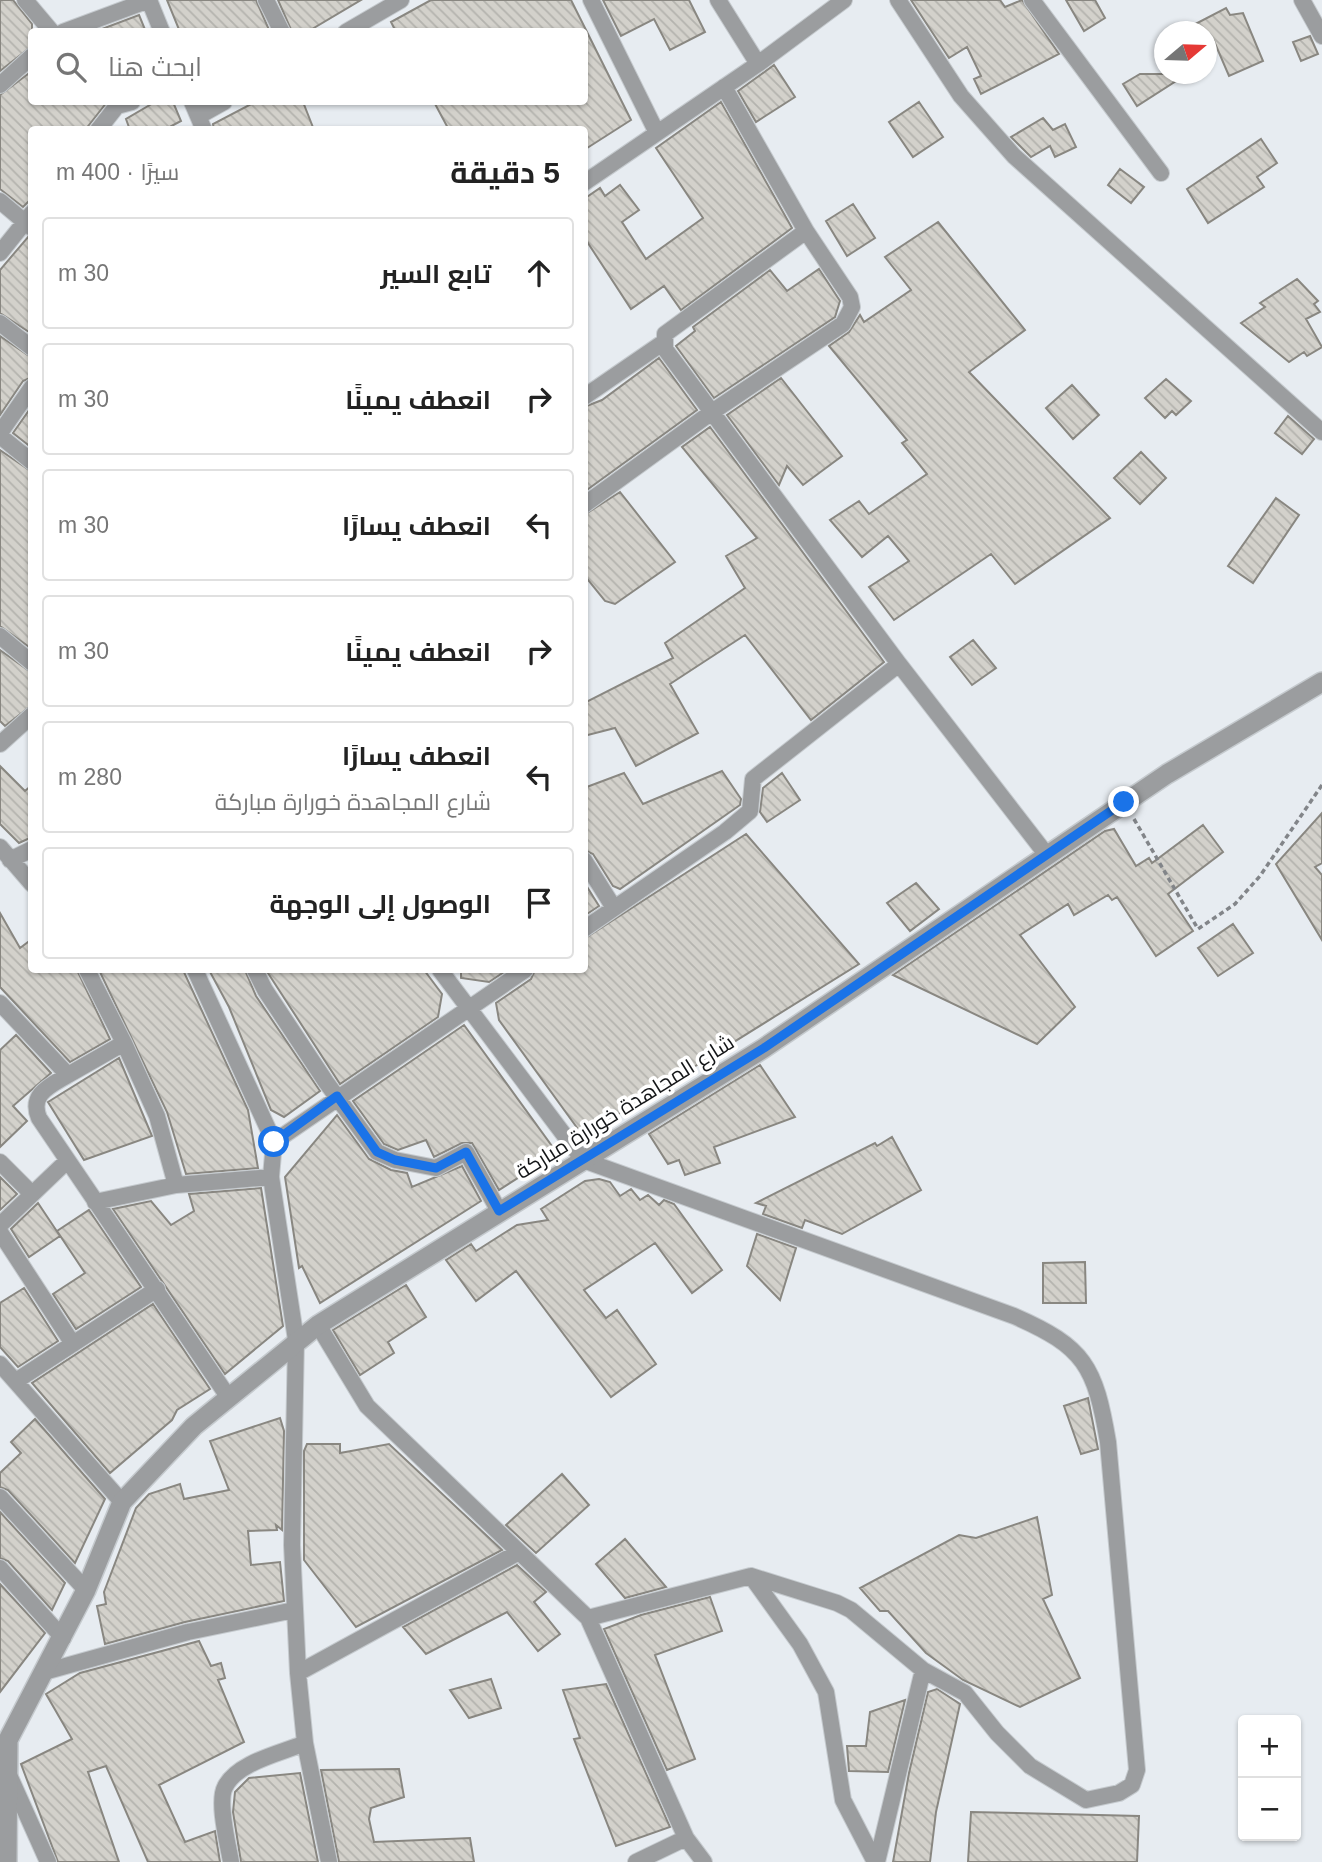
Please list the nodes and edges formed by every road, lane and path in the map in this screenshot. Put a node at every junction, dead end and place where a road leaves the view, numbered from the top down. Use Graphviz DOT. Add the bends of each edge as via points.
graph roads {
  1 [pos="25,0"];
  2 [pos="149,0"];
  3 [pos="266,0"];
  4 [pos="401,0"];
  5 [pos="591,0"];
  6 [pos="718,0"];
  7 [pos="844,0"];
  8 [pos="898,0"];
  9 [pos="1032,0"];
  10 [pos="1302,0"];
  11 [pos="49,28"];
  12 [pos="75,28"];
  13 [pos="160,28"];
  14 [pos="280,28"];
  15 [pos="353,28"];
  16 [pos="1322,36"];
  17 [pos="28,60"];
  18 [pos="758,64"];
  19 [pos="0,85"];
  20 [pos="724,88"];
  21 [pos="119,105"];
  22 [pos="218,105"];
  23 [pos="198,116"];
  24 [pos="101,126"];
  25 [pos="657,134"];
  26 [pos="1161,173"];
  27 [pos="588,180"];
  28 [pos="0,201"];
  29 [pos="28,220"];
  30 [pos="28,222"];
  31 [pos="806,231"];
  32 [pos="0,253"];
  33 [pos="0,323"];
  34 [pos="664,342"];
  35 [pos="28,345"];
  36 [pos="28,393"];
  37 [pos="588,394"];
  38 [pos="712,412"];
  39 [pos="1322,432"];
  40 [pos="0,434"];
  41 [pos="28,458"];
  42 [pos="588,502"];
  43 [pos="0,636"];
  44 [pos="28,660"];
  45 [pos="899,664"];
  46 [pos="1322,682"];
  47 [pos="28,719"];
  48 [pos="0,744"];
  49 [pos="1322,785"];
  50 [pos="1124,802"];
  51 [pos="28,850"];
  52 [pos="5,853"];
  53 [pos="1046,854"];
  54 [pos="588,866"];
  55 [pos="28,879"];
  56 [pos="614,908"];
  57 [pos="588,926"];
  58 [pos="89,973"];
  59 [pos="196,973"];
  60 [pos="256,973"];
  61 [pos="442,973"];
  62 [pos="521,973"];
  63 [pos="0,1003"];
  64 [pos="469,1008"];
  65 [pos="124,1043"];
  66 [pos="68,1075"];
  67 [pos="337,1096"];
  68 [pos="274,1142"];
  69 [pos="583,1160"];
  70 [pos="67,1161"];
  71 [pos="0,1162"];
  72 [pos="271,1177"];
  73 [pos="176,1185"];
  74 [pos="32,1194"];
  75 [pos="95,1202"];
  76 [pos="499,1211"];
  77 [pos="0,1226"];
  78 [pos="0,1231"];
  79 [pos="157,1289"];
  80 [pos="318,1325"];
  81 [pos="296,1340"];
  82 [pos="73,1344"];
  83 [pos="0,1364"];
  84 [pos="16,1381"];
  85 [pos="229,1398"];
  86 [pos="0,1497"];
  87 [pos="122,1502"];
  88 [pos="519,1552"];
  89 [pos="0,1568"];
  90 [pos="751,1576"];
  91 [pos="86,1590"];
  92 [pos="294,1609"];
  93 [pos="588,1618"];
  94 [pos="63,1638"];
  95 [pos="923,1670"];
  96 [pos="44,1672"];
  97 [pos="299,1673"];
  98 [pos="4,1738"];
  99 [pos="305,1743"];
  100 [pos="6,1768"];
  101 [pos="5,1809"];
  102 [pos="686,1839"];
  103 [pos="7,1862"];
  104 [pos="48,1862"];
  105 [pos="231,1862"];
  106 [pos="328,1862"];
  107 [pos="636,1862"];
  108 [pos="704,1862"];
  109 [pos="876,1862"];
  1 -- 11 [label="street"];
  2 -- 12 [label="street"];
  2 -- 13 [label="street"];
  3 -- 14 [label="street"];
  4 -- 15 [label="street"];
  5 -- 25 [label="street"];
  6 -- 18 [label="street"];
  7 -- 18 [label="street"];
  8 -- 39 [label="street" via="961,96 1014,156"];
  9 -- 26 [label="street"];
  10 -- 16 [label="street"];
  17 -- 19 [label="street"];
  18 -- 20 [label="street"];
  20 -- 25 [label="street"];
  20 -- 31 [label="street"];
  21 -- 24 [label="street"];
  22 -- 23 [label="street"];
  25 -- 27 [label="street"];
  28 -- 29 [label="street"];
  30 -- 32 [label="street"];
  31 -- 34 [label="street" via="665,334"];
  31 -- 38 [label="street" via="850,297 849,315 843,324"];
  33 -- 35 [label="street"];
  34 -- 37 [label="street"];
  34 -- 38 [label="street"];
  36 -- 40 [label="street"];
  38 -- 42 [label="street"];
  38 -- 45 [label="street"];
  40 -- 41 [label="street"];
  43 -- 44 [label="street"];
  45 -- 53 [label="street"];
  45 -- 56 [label="street" via="753,779 750,811"];
  46 -- 50 [label="street, شارع المجاهدة خورارة مباركة"];
  47 -- 48 [label="street"];
  49 -- 50 [label="path" via="1260,876 1235,904 1198,929"];
  50 -- 53 [label="street, شارع المجاهدة خورارة مباركة"];
  51 -- 52 [label="street"];
  52 -- 55 [label="street"];
  53 -- 69 [label="street, شارع المجاهدة خورارة مباركة" via="764,1048"];
  54 -- 56 [label="street"];
  56 -- 57 [label="street"];
  58 -- 65 [label="street"];
  59 -- 68 [label="street"];
  60 -- 67 [label="street"];
  61 -- 64 [label="street"];
  62 -- 64 [label="street"];
  63 -- 66 [label="street"];
  64 -- 67 [label="street"];
  64 -- 69 [label="street"];
  65 -- 66 [label="street"];
  65 -- 73 [label="street" via="157,1116"];
  66 -- 70 [label="street" via="43,1091 35,1107"];
  67 -- 68 [label="street"];
  67 -- 76 [label="street" via="377,1152 395,1160 436,1168 466,1152"];
  68 -- 72 [label="street"];
  69 -- 76 [label="street, شارع المجاهدة خورارة مباركة"];
  69 -- 95 [label="street" via="1014,1316 1067,1343 1082,1359 1101,1403 1108,1441 1137,1770 1132,1785 1119,1793 1086,1800 1030,1766 965,1693"];
  70 -- 74 [label="street"];
  70 -- 75 [label="street"];
  71 -- 74 [label="street"];
  72 -- 73 [label="street"];
  72 -- 81 [label="street"];
  73 -- 75 [label="street"];
  74 -- 77 [label="street"];
  75 -- 79 [label="street"];
  76 -- 80 [label="street, شارع المجاهدة خورارة مباركة"];
  78 -- 82 [label="street"];
  79 -- 82 [label="street"];
  79 -- 85 [label="street"];
  80 -- 81 [label="street, شارع المجاهدة خورارة مباركة"];
  80 -- 88 [label="street" via="366,1406"];
  81 -- 85 [label="street, شارع المجاهدة خورارة مباركة"];
  81 -- 92 [label="street"];
  82 -- 84 [label="street"];
  83 -- 84 [label="street"];
  84 -- 87 [label="street"];
  85 -- 87 [label="street, شارع المجاهدة خورارة مباركة" via="194,1426"];
  86 -- 91 [label="street"];
  87 -- 91 [label="street, شارع المجاهدة خورارة مباركة"];
  88 -- 93 [label="street"];
  88 -- 97 [label="street"];
  89 -- 94 [label="street"];
  90 -- 93 [label="street"];
  90 -- 95 [label="street" via="851,1610"];
  90 -- 109 [label="street" via="800,1644 826,1692 843,1800"];
  91 -- 94 [label="street, شارع المجاهدة خورارة مباركة"];
  92 -- 96 [label="street" via="188,1632"];
  92 -- 97 [label="street"];
  93 -- 102 [label="street"];
  94 -- 96 [label="street, شارع المجاهدة خورارة مباركة"];
  95 -- 109 [label="street"];
  96 -- 98 [label="street, شارع المجاهدة خورارة مباركة"];
  97 -- 99 [label="street"];
  98 -- 100 [label="street, شارع المجاهدة خورارة مباركة"];
  99 -- 105 [label="street" via="239,1771 224,1787"];
  99 -- 106 [label="street"];
  100 -- 101 [label="street, شارع المجاهدة خورارة مباركة"];
  100 -- 104 [label="street"];
  101 -- 103 [label="street, شارع المجاهدة خورارة مباركة"];
  102 -- 107 [label="street"];
  102 -- 108 [label="street"];
}
